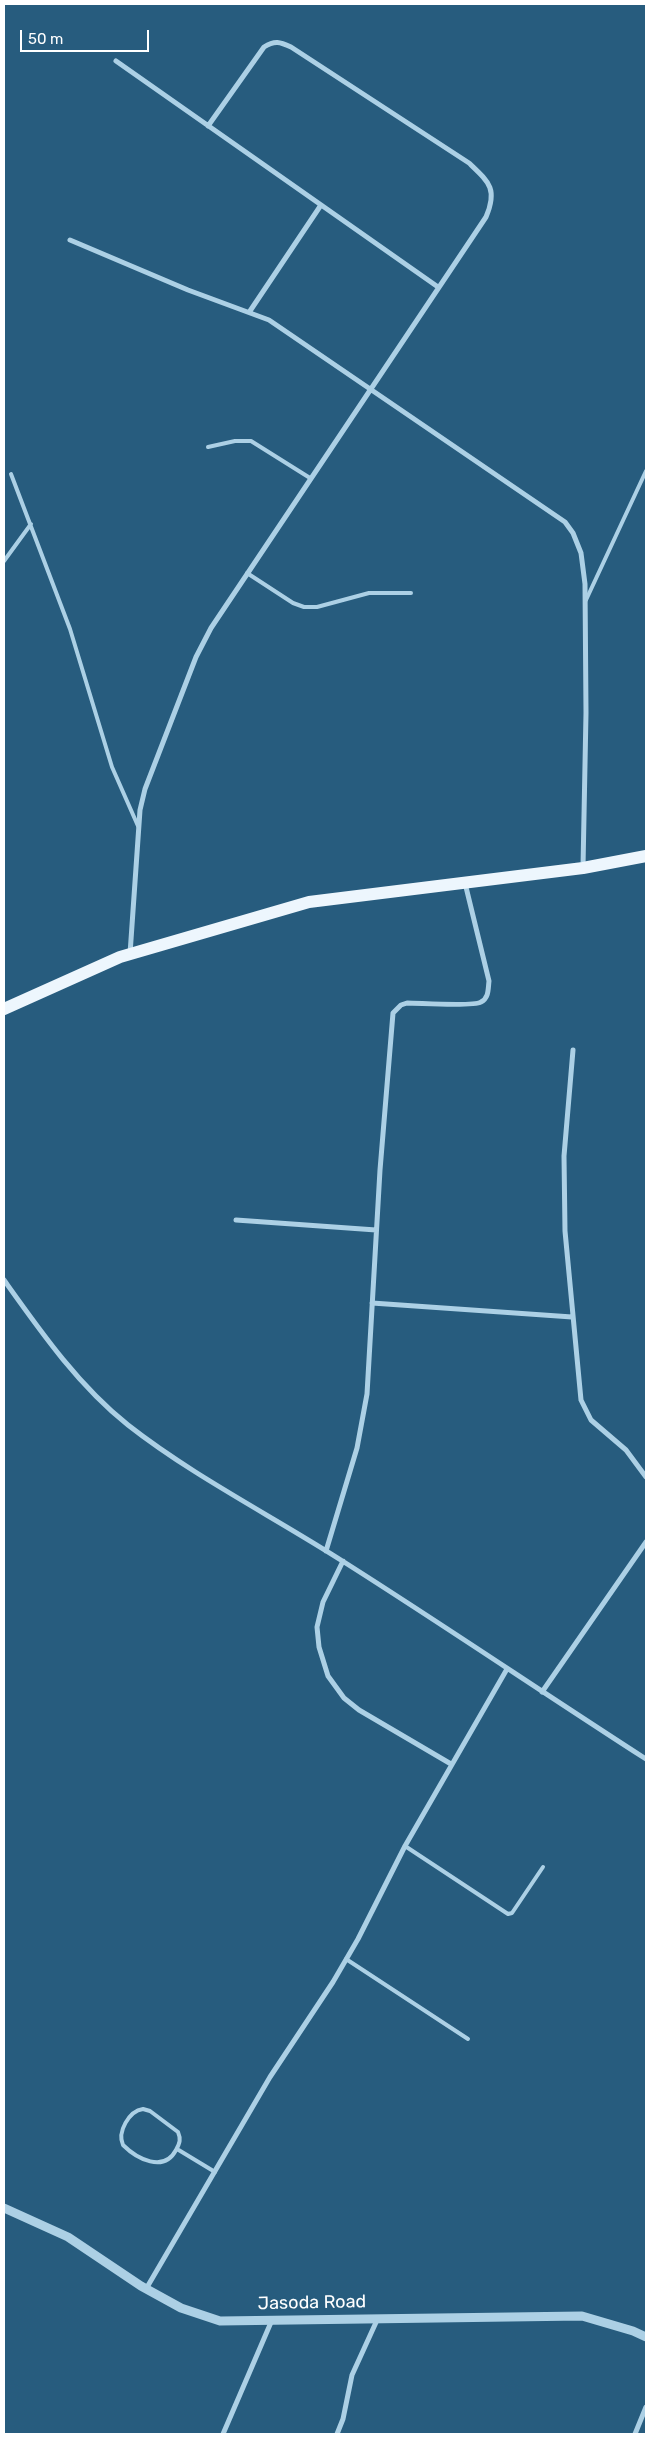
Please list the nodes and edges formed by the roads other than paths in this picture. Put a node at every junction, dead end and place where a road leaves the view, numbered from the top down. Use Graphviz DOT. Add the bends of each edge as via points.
graph roads {
  1 [pos="116,61"];
  2 [pos="208,126"];
  3 [pos="321,204"];
  4 [pos="70,240"];
  5 [pos="438,287"];
  6 [pos="250,311"];
  7 [pos="371,388"];
  8 [pos="208,447"];
  9 [pos="646,471"];
  10 [pos="11,474"];
  11 [pos="310,478"];
  12 [pos="31,524"];
  13 [pos="4,561"];
  14 [pos="247,574"];
  15 [pos="410,593"];
  16 [pos="585,602"];
  17 [pos="139,828"];
  18 [pos="646,856"];
  19 [pos="583,868"];
  20 [pos="465,882"];
  21 [pos="130,955"];
  22 [pos="4,1009"];
  23 [pos="573,1050"];
  24 [pos="236,1220"];
  25 [pos="376,1230"];
  26 [pos="4,1280"];
  27 [pos="372,1303"];
  28 [pos="572,1316"];
  29 [pos="646,1477"];
  30 [pos="646,1542"];
  31 [pos="326,1551"];
  32 [pos="344,1561"];
  33 [pos="507,1669"];
  34 [pos="542,1692"];
  35 [pos="646,1759"];
  36 [pos="451,1764"];
  37 [pos="405,1846"];
  38 [pos="543,1867"];
  39 [pos="346,1960"];
  40 [pos="468,2039"];
  41 [pos="176,2149"];
  42 [pos="214,2172"];
  43 [pos="4,2208"];
  44 [pos="146,2289"];
  45 [pos="378,2318"];
  46 [pos="273,2320"];
  47 [pos="646,2337"];
  48 [pos="646,2407"];
  49 [pos="223,2434"];
  50 [pos="337,2434"];
  51 [pos="635,2434"];
  1 -- 2 [label="street"];
  2 -- 3 [label="street"];
  2 -- 5 [label="street" via="264,47 280,42 469,163 487,180 492,191 492,203 486,217"];
  3 -- 5 [label="street"];
  3 -- 6 [label="street"];
  4 -- 6 [label="street" via="188,290"];
  5 -- 7 [label="street"];
  6 -- 7 [label="street" via="269,320"];
  7 -- 11 [label="street"];
  7 -- 16 [label="street" via="565,522 581,553"];
  8 -- 11 [label="lane" via="251,441"];
  9 -- 16 [label="lane"];
  10 -- 12 [label="lane"];
  11 -- 14 [label="street"];
  12 -- 13 [label="lane"];
  12 -- 17 [label="lane" via="70,629 112,767"];
  14 -- 15 [label="lane" via="304,607 317,607 369,593"];
  14 -- 17 [label="street" via="196,656 145,789"];
  16 -- 19 [label="street"];
  17 -- 21 [label="street"];
  18 -- 19 [label="main road"];
  19 -- 20 [label="main road"];
  20 -- 21 [label="main road" via="309,902"];
  20 -- 25 [label="street" via="489,981 487,997 477,1004 407,1003 393,1013"];
  21 -- 22 [label="main road"];
  23 -- 28 [label="street" via="564,1156 564,1232"];
  24 -- 25 [label="street"];
  25 -- 27 [label="street"];
  26 -- 31 [label="street" via="57,1353 127,1424 169,1454"];
  27 -- 28 [label="street"];
  27 -- 31 [label="street" via="367,1394 357,1448"];
  28 -- 29 [label="street" via="581,1400 586,1413 626,1450"];
  30 -- 34 [label="street"];
  31 -- 32 [label="street"];
  32 -- 33 [label="street"];
  32 -- 36 [label="street" via="323,1602 317,1627 328,1676 344,1698 359,1710"];
  33 -- 34 [label="street"];
  33 -- 36 [label="street"];
  34 -- 35 [label="street"];
  36 -- 37 [label="street"];
  37 -- 38 [label="lane" via="508,1914 512,1913"];
  37 -- 39 [label="street"];
  39 -- 40 [label="lane"];
  39 -- 42 [label="street" via="270,2077"];
  41 -- 41 [label="lane" via="167,2160 150,2162 123,2145 122,2130 136,2110 150,2111 178,2132 180,2137"];
  41 -- 42 [label="lane"];
  42 -- 44 [label="street"];
  43 -- 44 [label="street, Jasoda Road" via="68,2237"];
  44 -- 46 [label="street, Jasoda Road" via="181,2308 220,2320"];
  45 -- 46 [label="street, Jasoda Road"];
  45 -- 47 [label="street, Jasoda Road" via="582,2316"];
  45 -- 50 [label="street" via="355,2367"];
  46 -- 49 [label="street"];
  48 -- 51 [label="street"];
}
